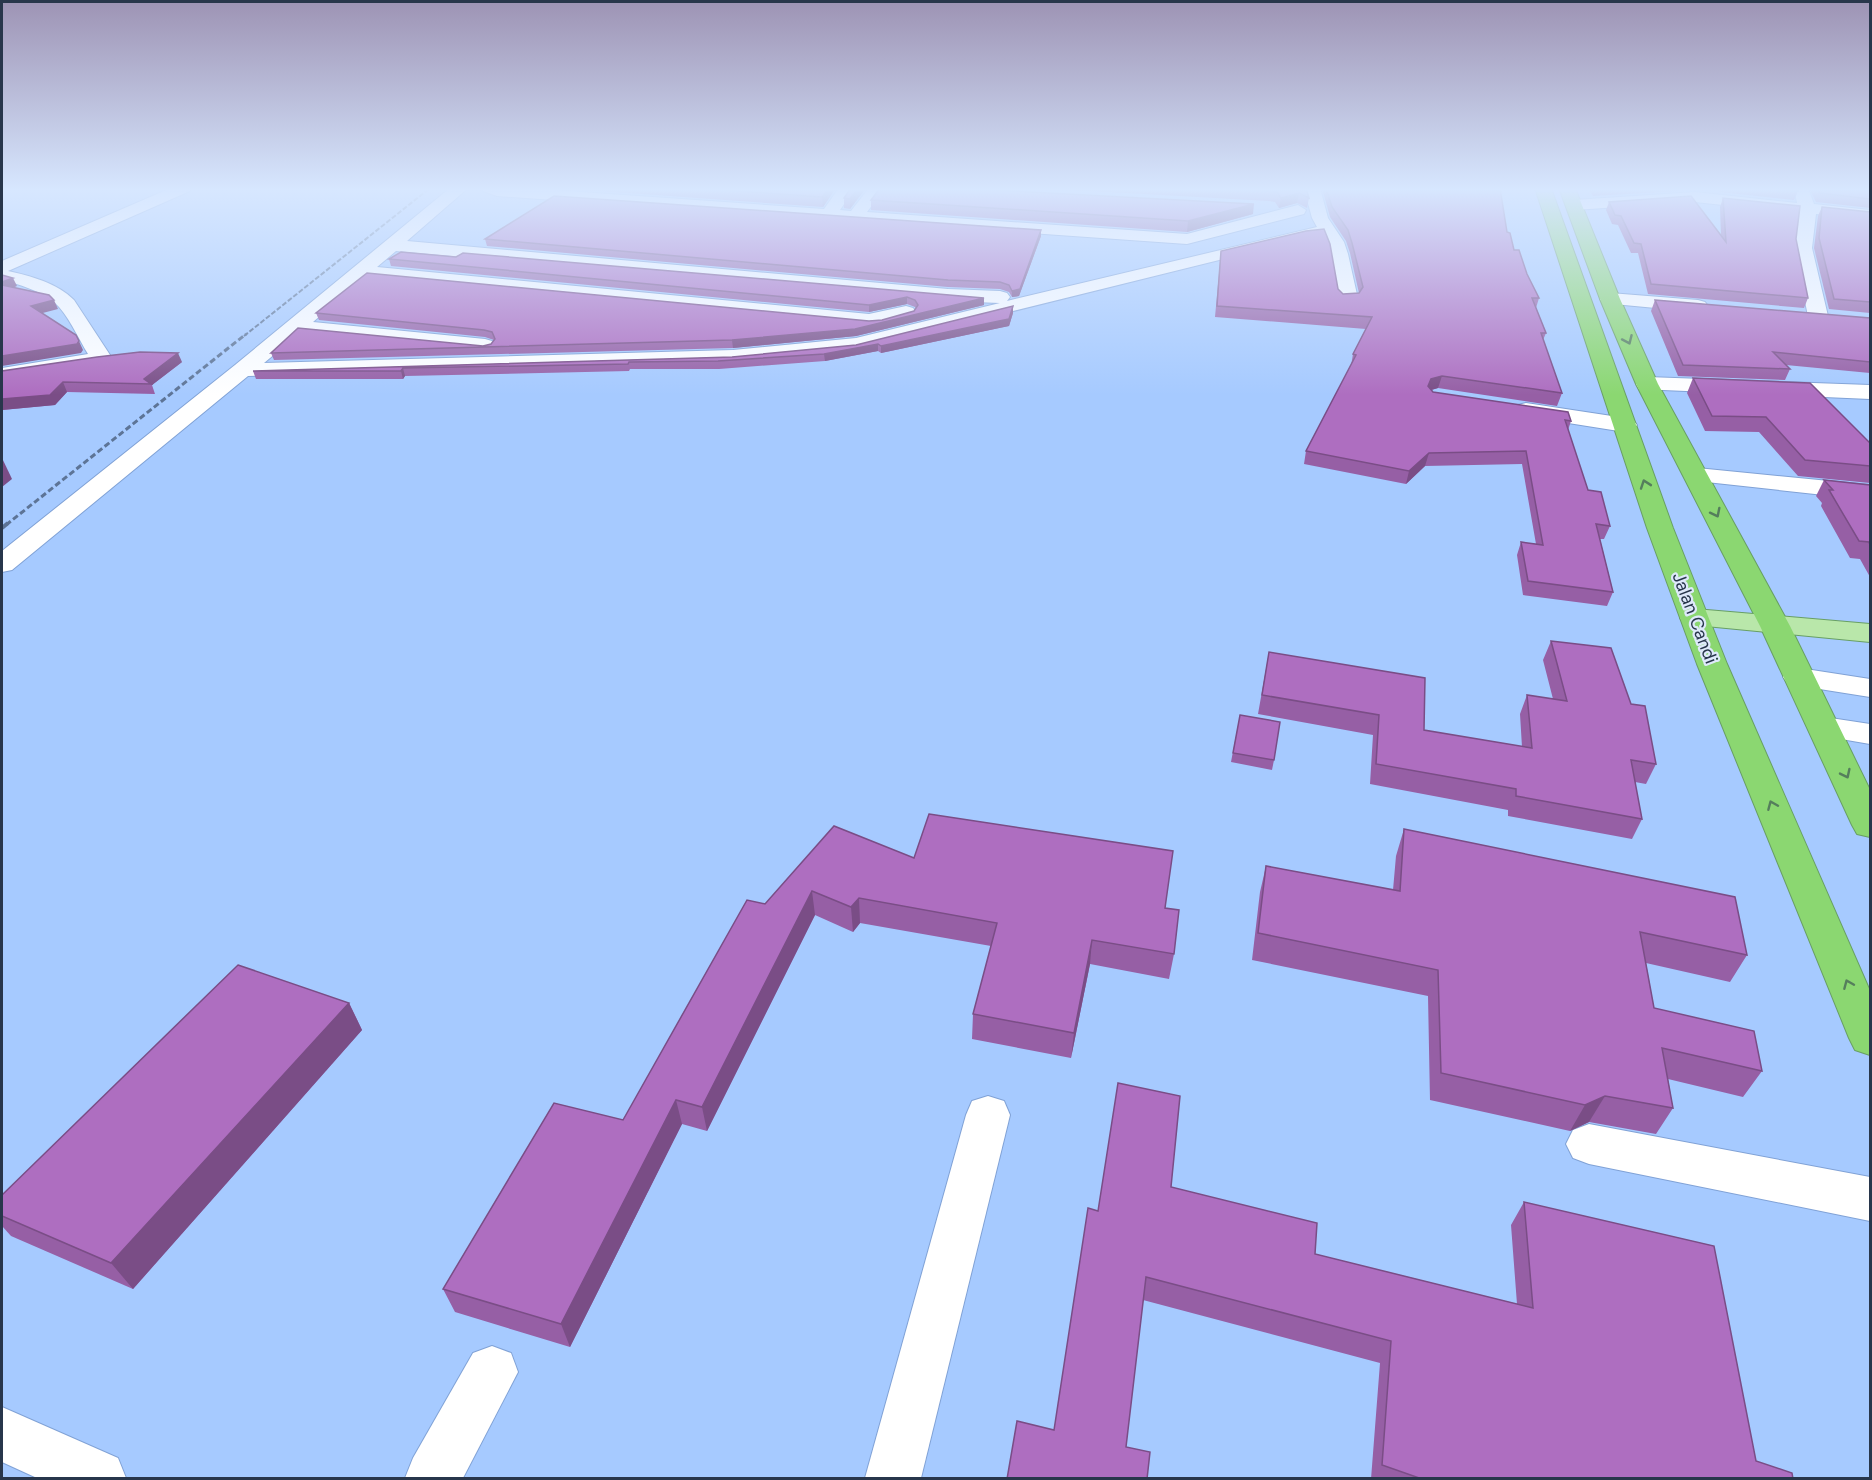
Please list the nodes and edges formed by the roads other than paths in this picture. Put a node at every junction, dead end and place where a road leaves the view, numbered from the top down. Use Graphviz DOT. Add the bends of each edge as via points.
graph roads {
  1 [pos="25,257"];
  2 [pos="376,257"];
  3 [pos="530,257"];
  4 [pos="1202,257"];
  5 [pos="1340,257"];
  6 [pos="1567,257"];
  7 [pos="1594,257"];
  8 [pos="1805,257"];
  9 [pos="2,267"];
  10 [pos="359,271"];
  11 [pos="2,274"];
  12 [pos="340,288"];
  13 [pos="364,291"];
  14 [pos="969,295"];
  15 [pos="1019,299"];
  16 [pos="1348,299"];
  17 [pos="1610,299"];
  18 [pos="1714,308"];
  19 [pos="1795,314"];
  20 [pos="1818,316"];
  21 [pos="1839,318"];
  22 [pos="295,326"];
  23 [pos="485,345"];
  24 [pos="244,369"];
  25 [pos="2,374"];
  26 [pos="1647,384"];
  27 [pos="1870,392"];
  28 [pos="1505,407"];
  29 [pos="1625,424"];
  30 [pos="1697,475"];
  31 [pos="1870,493"];
  32 [pos="2,564"];
  33 [pos="1695,618"];
  34 [pos="1775,626"];
  35 [pos="1870,633"];
  36 [pos="1799,676"];
  37 [pos="1870,688"];
  38 [pos="1824,727"];
  39 [pos="1870,734"];
  40 [pos="1870,825"];
  41 [pos="1870,1038"];
  42 [pos="988,1115"];
  43 [pos="1589,1144"];
  44 [pos="1870,1199"];
  45 [pos="492,1372"];
  46 [pos="2,1434"];
  47 [pos="98,1479"];
  48 [pos="433,1479"];
  49 [pos="893,1479"];
  1 -- 9 [label="street"];
  2 -- 10 [label="street"];
  3 -- 14 [label="street"];
  4 -- 15 [label="street"];
  5 -- 16 [label="street"];
  6 -- 29 [label="highway, Jalan Candi"];
  7 -- 17 [label="highway"];
  8 -- 20 [label="street"];
  10 -- 12 [label="street"];
  10 -- 14 [label="street" via="869,320"];
  11 -- 25 [label="street" via="59,296 105,355"];
  12 -- 13 [label="street"];
  12 -- 22 [label="street"];
  14 -- 15 [label="street"];
  15 -- 24 [label="street" via="856,344 778,353"];
  17 -- 18 [label="street"];
  17 -- 26 [label="highway, one-way"];
  19 -- 20 [label="street"];
  20 -- 21 [label="street"];
  22 -- 23 [label="street"];
  22 -- 24 [label="street"];
  24 -- 32 [label="street"];
  26 -- 27 [label="street"];
  26 -- 30 [label="highway"];
  28 -- 29 [label="street"];
  33 -- 29 [label="highway, Jalan Candi, one-way" via="1659,528"];
  30 -- 31 [label="street"];
  30 -- 34 [label="highway, one-way"];
  33 -- 34 [label="main road"];
  41 -- 33 [label="highway, Jalan Candi, one-way"];
  34 -- 35 [label="main road"];
  34 -- 36 [label="highway"];
  36 -- 37 [label="street"];
  36 -- 38 [label="highway"];
  38 -- 39 [label="street"];
  38 -- 40 [label="highway, one-way"];
  42 -- 49 [label="street"];
  43 -- 44 [label="street"];
  45 -- 48 [label="street"];
  46 -- 47 [label="street"];
}
